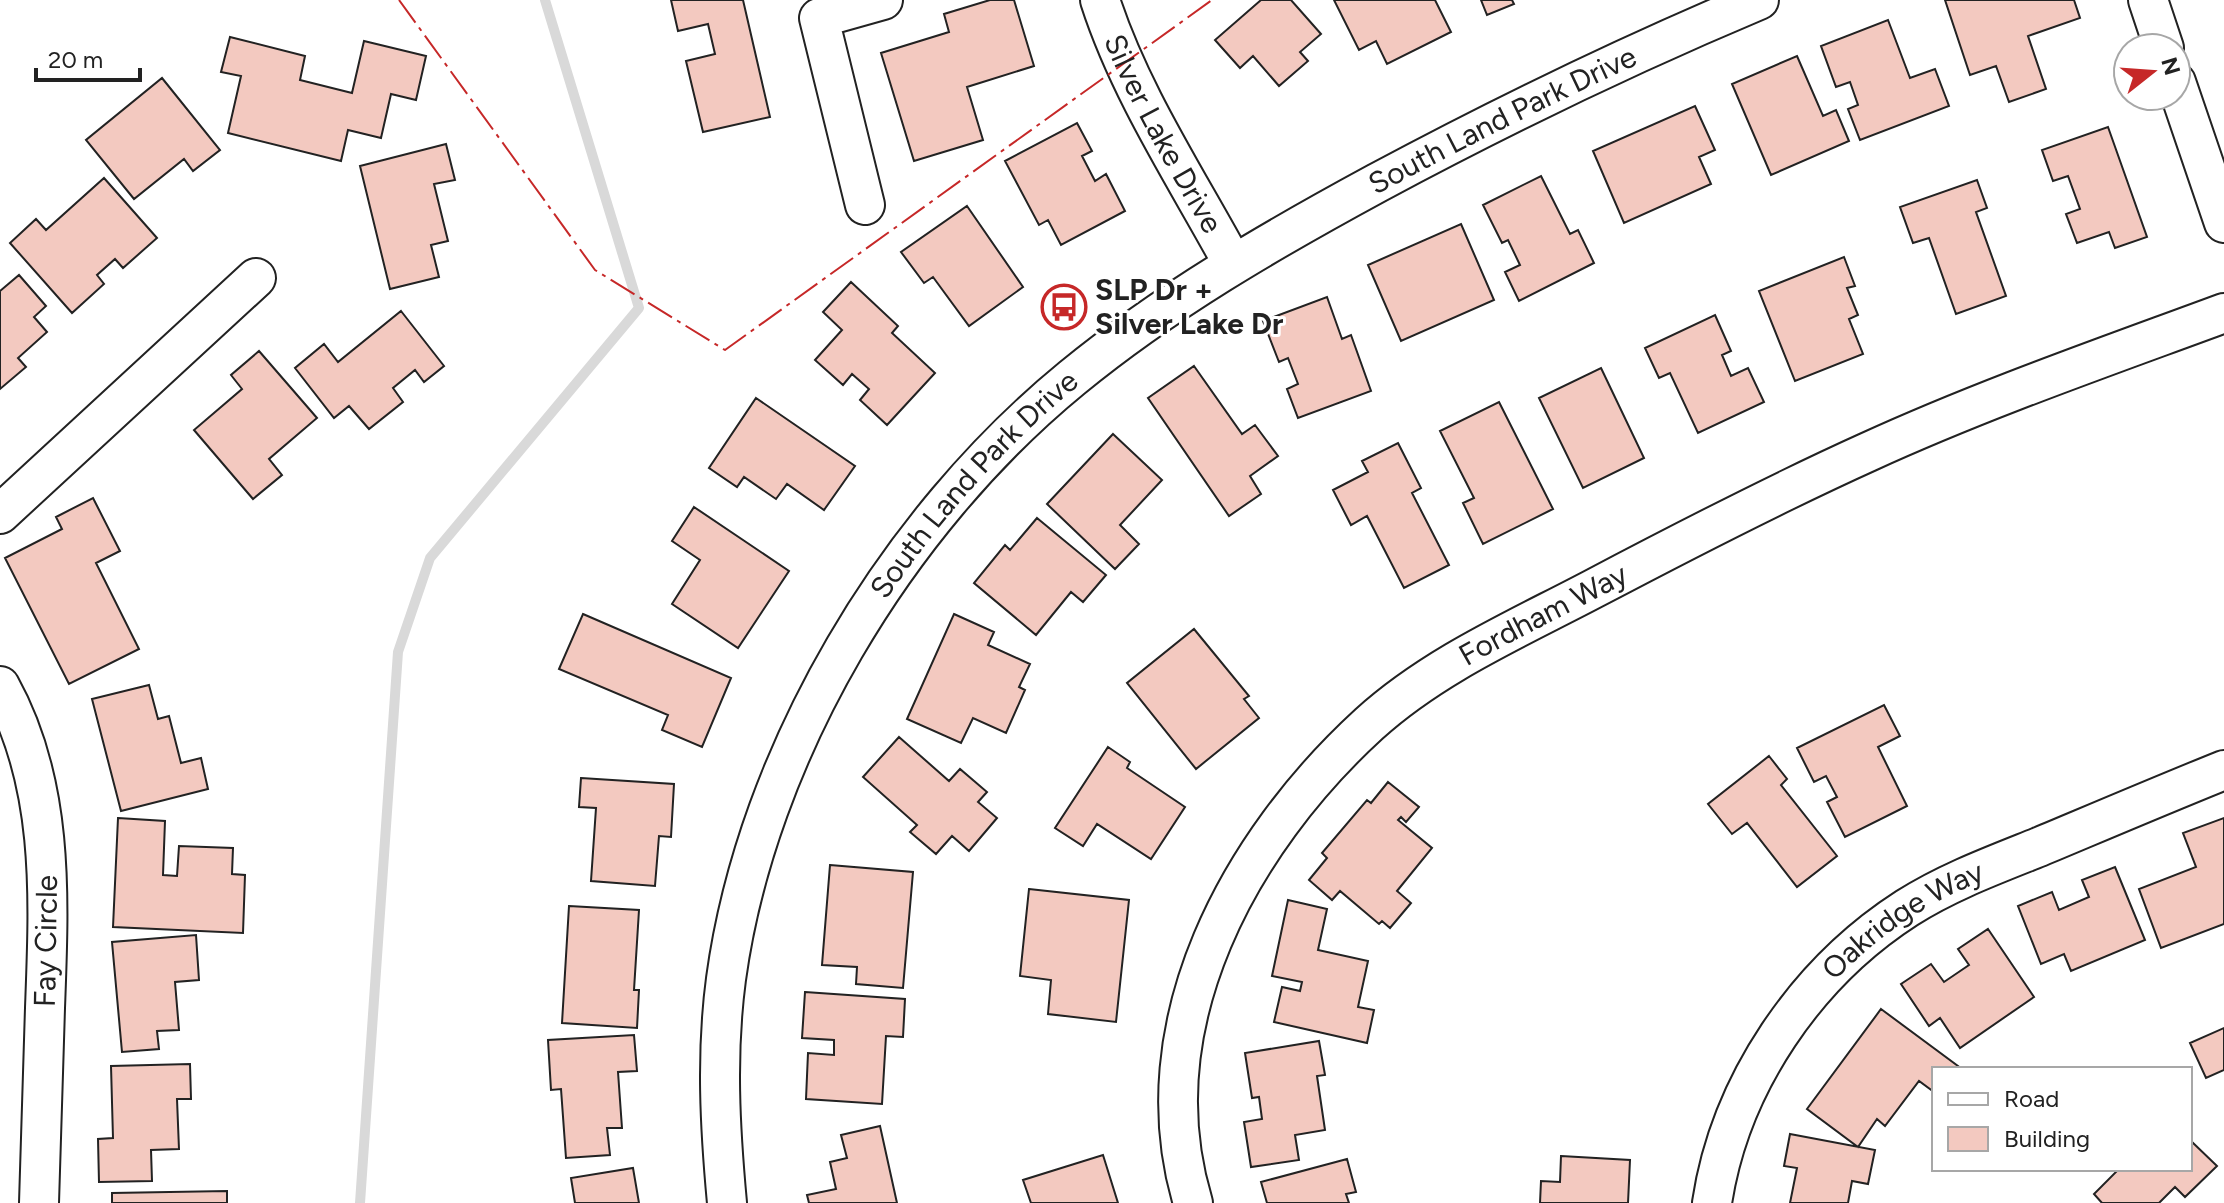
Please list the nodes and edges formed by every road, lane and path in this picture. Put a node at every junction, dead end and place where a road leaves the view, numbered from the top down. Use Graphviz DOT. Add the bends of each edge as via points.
graph roads {
  1 [pos="883,0"];
  2 [pos="1100,0"];
  3 [pos="1759,0"];
  4 [pos="2148,0"];
  5 [pos="2159,32"];
  6 [pos="2186,112"];
  7 [pos="865,205"];
  8 [pos="2224,223"];
  9 [pos="1233,264"];
  10 [pos="256,278"];
  11 [pos="2224,313"];
  12 [pos="0,514"];
  13 [pos="0,686"];
  14 [pos="2224,770"];
  15 [pos="39,1203"];
  16 [pos="727,1203"];
  17 [pos="1193,1203"];
  18 [pos="1712,1203"];
  1 -- 7 [label="street" via="819,18"];
  2 -- 9 [label="street, Silver Lake Drive" via="1136,86"];
  3 -- 9 [label="street, South Land Park Drive" via="1490,122"];
  4 -- 5 [label="street"];
  6 -- 8 [label="street"];
  9 -- 16 [label="street, South Land Park Drive" via="1159,310 1071,379 990,455 917,541 817,698 762,826 726,980 719,1065"];
  10 -- 12 [label="street"];
  11 -- 17 [label="street, Fordham Way" via="1869,451 1455,661 1371,722 1312,780 1262,846 1221,918 1194,986 1178,1087 1183,1158"];
  13 -- 15 [label="street, Fay Circle" via="29,757 44,821 50,893"];
  14 -- 18 [label="street, Oakridge Way" via="1955,882 1864,939 1786,1023 1754,1075 1730,1131"];
}
